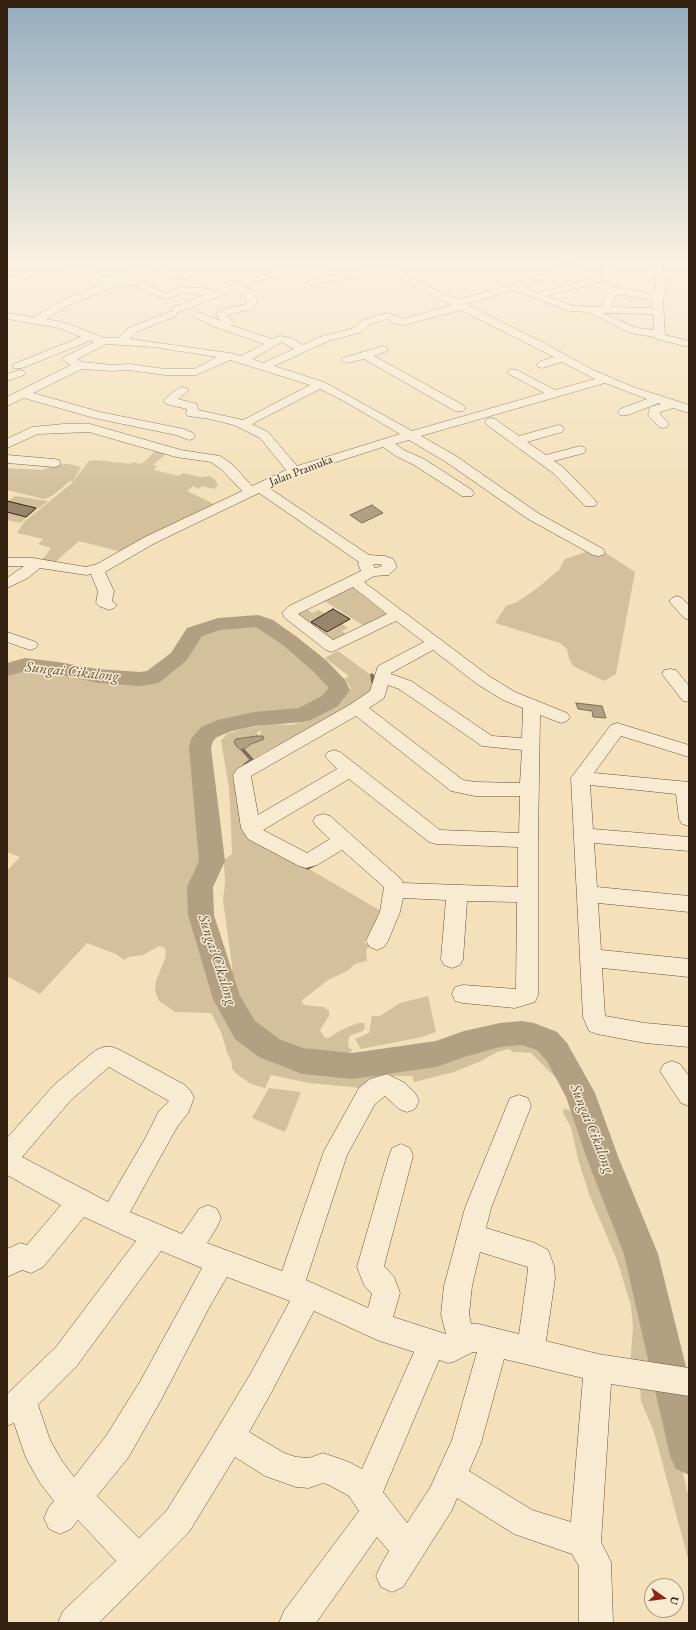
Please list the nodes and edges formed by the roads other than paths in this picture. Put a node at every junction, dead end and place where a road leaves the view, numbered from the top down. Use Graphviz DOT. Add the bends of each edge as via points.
graph roads {
  1 [pos="88,338"];
  2 [pos="94,338"];
  3 [pos="125,338"];
  4 [pos="258,338"];
  5 [pos="299,338"];
  6 [pos="331,338"];
  7 [pos="525,338"];
  8 [pos="662,338"];
  9 [pos="104,341"];
  10 [pos="122,341"];
  11 [pos="289,341"];
  12 [pos="272,343"];
  13 [pos="689,344"];
  14 [pos="383,349"];
  15 [pos="299,350"];
  16 [pos="365,355"];
  17 [pos="229,356"];
  18 [pos="564,358"];
  19 [pos="243,360"];
  20 [pos="347,360"];
  21 [pos="80,365"];
  22 [pos="542,365"];
  23 [pos="264,367"];
  24 [pos="526,368"];
  25 [pos="151,370"];
  26 [pos="196,372"];
  27 [pos="7,378"];
  28 [pos="606,379"];
  29 [pos="137,380"];
  30 [pos="320,384"];
  31 [pos="22,394"];
  32 [pos="554,394"];
  33 [pos="658,399"];
  34 [pos="7,402"];
  35 [pos="58,404"];
  36 [pos="672,404"];
  37 [pos="689,409"];
  38 [pos="527,412"];
  39 [pos="624,412"];
  40 [pos="98,415"];
  41 [pos="460,415"];
  42 [pos="217,416"];
  43 [pos="486,419"];
  44 [pos="139,423"];
  45 [pos="244,424"];
  46 [pos="663,424"];
  47 [pos="85,428"];
  48 [pos="558,429"];
  49 [pos="36,430"];
  50 [pos="189,436"];
  51 [pos="411,436"];
  52 [pos="124,438"];
  53 [pos="516,441"];
  54 [pos="386,443"];
  55 [pos="7,444"];
  56 [pos="580,450"];
  57 [pos="7,459"];
  58 [pos="543,460"];
  59 [pos="54,463"];
  60 [pos="294,471"];
  61 [pos="254,489"];
  62 [pos="467,493"];
  63 [pos="590,503"];
  64 [pos="598,552"];
  65 [pos="7,562"];
  66 [pos="36,563"];
  67 [pos="96,570"];
  68 [pos="354,581"];
  69 [pos="7,584"];
  70 [pos="677,601"];
  71 [pos="109,605"];
  72 [pos="396,615"];
  73 [pos="689,615"];
  74 [pos="7,637"];
  75 [pos="434,643"];
  76 [pos="30,644"];
  77 [pos="670,674"];
  78 [pos="382,678"];
  79 [pos="689,697"];
  80 [pos="532,706"];
  81 [pos="357,708"];
  82 [pos="561,716"];
  83 [pos="530,745"];
  84 [pos="689,751"];
  85 [pos="334,756"];
  86 [pos="350,770"];
  87 [pos="580,778"];
  88 [pos="687,789"];
  89 [pos="529,790"];
  90 [pos="689,819"];
  91 [pos="323,822"];
  92 [pos="251,828"];
  93 [pos="585,835"];
  94 [pos="343,840"];
  95 [pos="528,840"];
  96 [pos="689,844"];
  97 [pos="394,890"];
  98 [pos="457,892"];
  99 [pos="587,894"];
  100 [pos="528,895"];
  101 [pos="689,904"];
  102 [pos="377,941"];
  103 [pos="590,958"];
  104 [pos="452,959"];
  105 [pos="689,968"];
  106 [pos="463,994"];
  107 [pos="689,1037"];
  108 [pos="672,1071"];
  109 [pos="689,1095"];
  110 [pos="407,1101"];
  111 [pos="519,1106"];
  112 [pos="7,1156"];
  113 [pos="401,1156"];
  114 [pos="7,1162"];
  115 [pos="80,1202"];
  116 [pos="113,1218"];
  117 [pos="208,1218"];
  118 [pos="156,1236"];
  119 [pos="471,1236"];
  120 [pos="187,1249"];
  121 [pos="221,1261"];
  122 [pos="7,1264"];
  123 [pos="299,1290"];
  124 [pos="377,1326"];
  125 [pos="462,1342"];
  126 [pos="494,1342"];
  127 [pos="432,1344"];
  128 [pos="530,1352"];
  129 [pos="598,1368"];
  130 [pos="689,1382"];
  131 [pos="15,1406"];
  132 [pos="229,1437"];
  133 [pos="451,1477"];
  134 [pos="373,1504"];
  135 [pos="69,1507"];
  136 [pos="585,1545"];
  137 [pos="409,1550"];
  138 [pos="139,1561"];
  139 [pos="392,1576"];
  140 [pos="75,1623"];
  141 [pos="296,1623"];
  142 [pos="596,1623"];
  1 -- 27 [label="street"];
  2 -- 9 [label="street"];
  3 -- 10 [label="street"];
  4 -- 12 [label="street"];
  5 -- 11 [label="street"];
  6 -- 15 [label="street"];
  7 -- 18 [label="street"];
  8 -- 13 [label="street"];
  9 -- 10 [label="street"];
  9 -- 21 [label="street" via="68,359"];
  10 -- 17 [label="street"];
  11 -- 12 [label="street" via="280,339"];
  11 -- 15 [label="street"];
  12 -- 19 [label="street"];
  14 -- 16 [label="street"];
  15 -- 23 [label="street"];
  16 -- 20 [label="street"];
  16 -- 41 [label="street"];
  17 -- 19 [label="street"];
  17 -- 26 [label="street"];
  18 -- 22 [label="street"];
  18 -- 28 [label="street"];
  19 -- 23 [label="street"];
  21 -- 25 [label="street"];
  21 -- 31 [label="street"];
  23 -- 30 [label="street"];
  24 -- 32 [label="street" via="514,372"];
  25 -- 26 [label="street"];
  25 -- 29 [label="street"];
  26 -- 42 [label="street" via="170,402 193,407 192,413"];
  28 -- 32 [label="street, Jalan Pramuka"];
  28 -- 33 [label="street"];
  30 -- 45 [label="street"];
  30 -- 51 [label="street"];
  31 -- 34 [label="street"];
  31 -- 35 [label="street"];
  32 -- 43 [label="street, Jalan Pramuka"];
  33 -- 36 [label="street"];
  33 -- 39 [label="street"];
  35 -- 40 [label="street"];
  35 -- 49 [label="street"];
  36 -- 37 [label="street"];
  36 -- 46 [label="street" via="654,410 654,415"];
  38 -- 43 [label="street"];
  40 -- 44 [label="street"];
  40 -- 47 [label="street"];
  41 -- 43 [label="street, Jalan Pramuka"];
  41 -- 51 [label="street, Jalan Pramuka"];
  42 -- 44 [label="street" via="204,426 148,418 142,419"];
  42 -- 45 [label="street"];
  43 -- 53 [label="street"];
  44 -- 50 [label="street"];
  44 -- 52 [label="street"];
  45 -- 60 [label="street" via="264,435"];
  47 -- 49 [label="street"];
  47 -- 52 [label="street"];
  48 -- 53 [label="street"];
  49 -- 55 [label="street"];
  51 -- 54 [label="street, Jalan Pramuka"];
  51 -- 64 [label="street" via="469,471 533,516"];
  52 -- 61 [label="street" via="180,454 215,459"];
  53 -- 58 [label="street"];
  54 -- 60 [label="street, Jalan Pramuka"];
  54 -- 62 [label="street"];
  56 -- 58 [label="street"];
  57 -- 59 [label="street"];
  58 -- 63 [label="street" via="558,470"];
  60 -- 61 [label="street, Jalan Pramuka"];
  61 -- 67 [label="street, Jalan Pramuka"];
  61 -- 68 [label="street" via="370,566"];
  65 -- 66 [label="street"];
  66 -- 67 [label="street" via="86,571"];
  66 -- 69 [label="street" via="21,577"];
  67 -- 71 [label="street" via="106,591 104,603"];
  68 -- 72 [label="street"];
  68 -- 72 [label="street" via="294,610 290,615 332,647"];
  70 -- 73 [label="street"];
  72 -- 75 [label="street"];
  74 -- 76 [label="street"];
  75 -- 78 [label="street" via="384,670"];
  75 -- 80 [label="street" via="483,680"];
  77 -- 79 [label="street"];
  78 -- 81 [label="street" via="378,694"];
  78 -- 83 [label="street" via="405,684 488,742"];
  80 -- 82 [label="street"];
  80 -- 83 [label="street"];
  81 -- 89 [label="street" via="458,786 475,790"];
  81 -- 92 [label="street" via="243,773"];
  83 -- 89 [label="street"];
  84 -- 87 [label="street" via="617,729"];
  85 -- 86 [label="street"];
  86 -- 92 [label="street"];
  86 -- 95 [label="street" via="436,837"];
  87 -- 88 [label="street"];
  87 -- 93 [label="street"];
  88 -- 90 [label="street"];
  89 -- 95 [label="street"];
  91 -- 94 [label="street"];
  92 -- 94 [label="street" via="255,834 306,861"];
  93 -- 96 [label="street"];
  93 -- 99 [label="street"];
  94 -- 97 [label="street" via="394,884"];
  95 -- 100 [label="street"];
  97 -- 98 [label="street"];
  97 -- 102 [label="street" via="390,912"];
  98 -- 100 [label="street"];
  98 -- 104 [label="street"];
  99 -- 101 [label="street"];
  99 -- 103 [label="street"];
  100 -- 106 [label="street" via="527,995 515,999"];
  103 -- 105 [label="street"];
  103 -- 107 [label="street" via="594,1017 597,1024 645,1033"];
  108 -- 109 [label="street"];
  110 -- 123 [label="street" via="387,1085 378,1087 367,1096 336,1151"];
  111 -- 119 [label="street" via="478,1208"];
  112 -- 116 [label="street" via="63,1092 104,1056 112,1057 177,1093 182,1098 179,1105 168,1119"];
  113 -- 124 [label="street" via="370,1260 374,1275 386,1292"];
  114 -- 115 [label="street"];
  115 -- 116 [label="street"];
  115 -- 122 [label="street" via="34,1258 30,1260 20,1256"];
  116 -- 118 [label="street"];
  117 -- 120 [label="street"];
  118 -- 120 [label="street"];
  118 -- 131 [label="street" via="66,1357"];
  119 -- 125 [label="street" via="458,1286 455,1314"];
  119 -- 128 [label="street" via="539,1259 541,1278"];
  120 -- 121 [label="street"];
  121 -- 123 [label="street"];
  121 -- 135 [label="street" via="151,1390 124,1434"];
  123 -- 124 [label="street"];
  123 -- 132 [label="street" via="261,1382"];
  124 -- 127 [label="street"];
  125 -- 126 [label="street" via="474,1338"];
  125 -- 127 [label="street" via="448,1349"];
  126 -- 128 [label="street"];
  126 -- 133 [label="street" via="466,1443"];
  127 -- 134 [label="street"];
  128 -- 129 [label="street"];
  129 -- 130 [label="street"];
  129 -- 136 [label="street"];
  131 -- 135 [label="street" via="51,1472 67,1492"];
  132 -- 134 [label="street" via="276,1465 296,1472 309,1473 323,1468 338,1473 360,1485"];
  132 -- 138 [label="street" via="178,1521"];
  133 -- 136 [label="street" via="525,1523 576,1539"];
  133 -- 137 [label="street" via="441,1499"];
  134 -- 137 [label="street"];
  134 -- 141 [label="street" via="367,1526"];
  135 -- 138 [label="street"];
  136 -- 142 [label="street" via="595,1562"];
  137 -- 139 [label="street"];
  138 -- 140 [label="street"];
}
